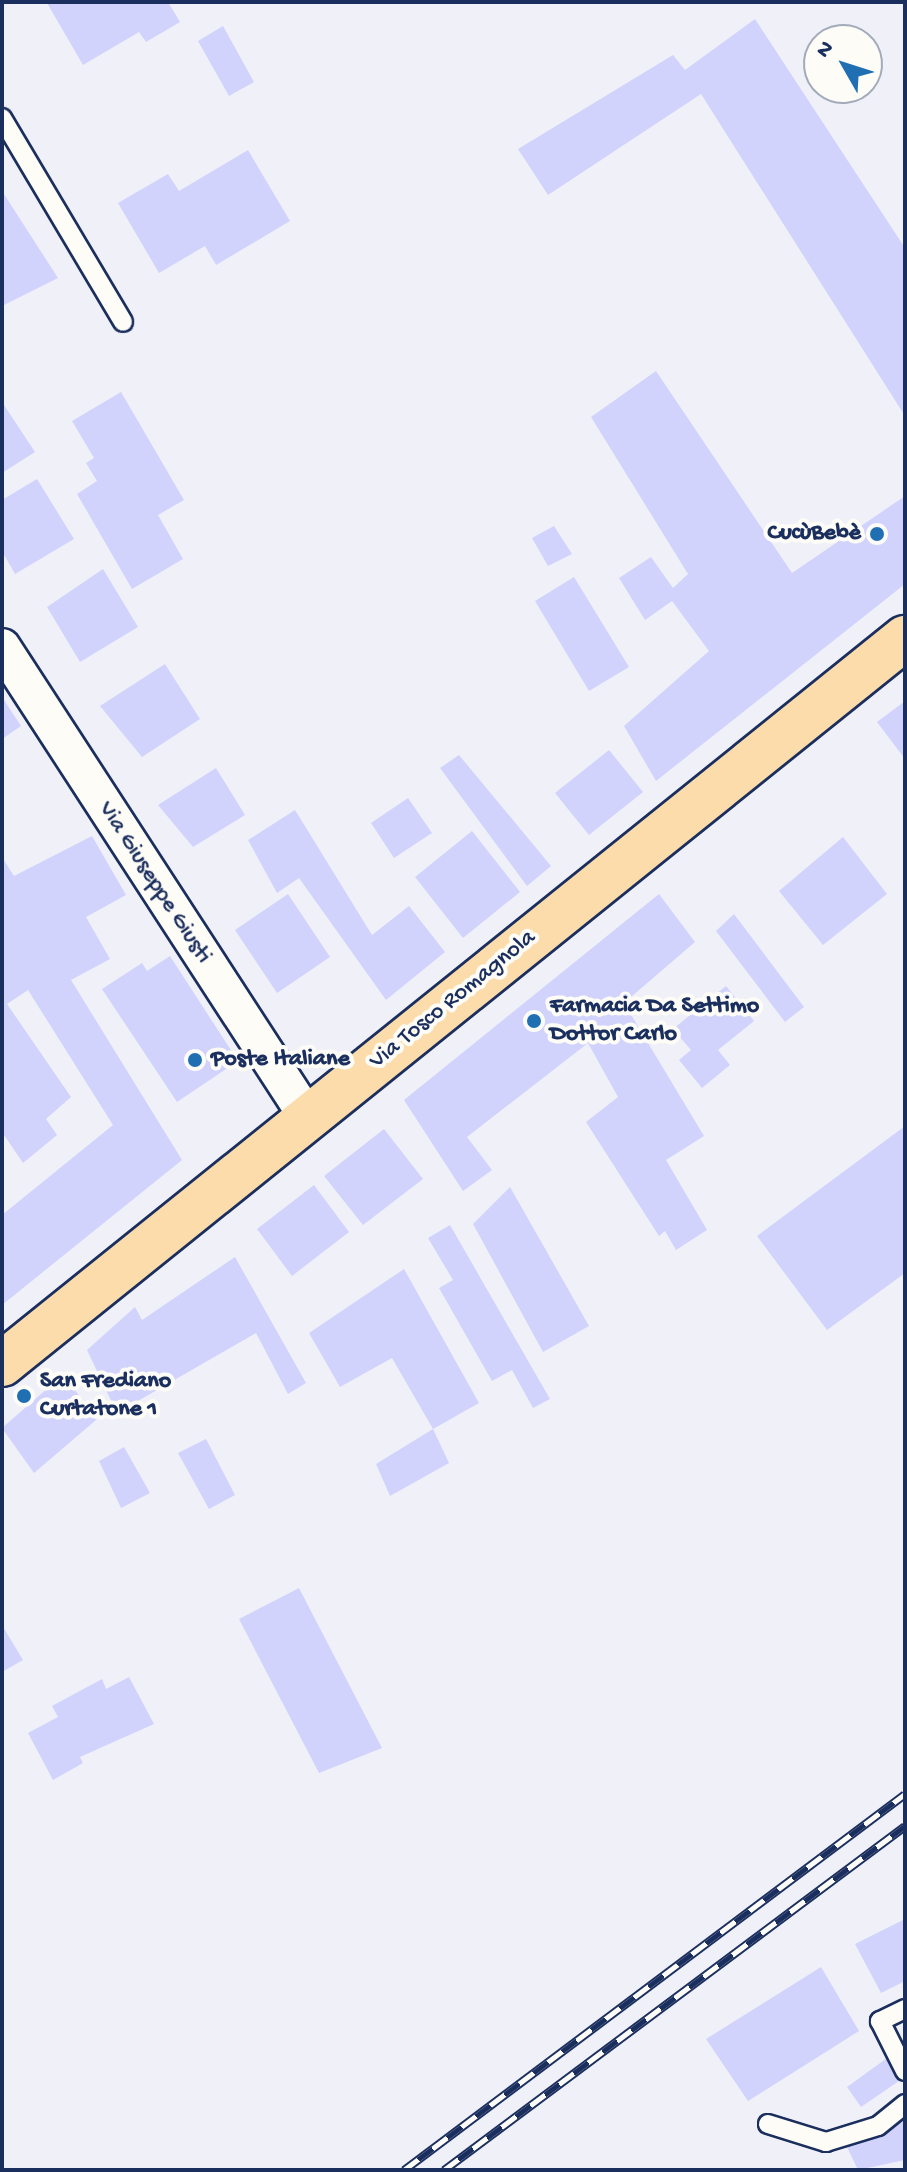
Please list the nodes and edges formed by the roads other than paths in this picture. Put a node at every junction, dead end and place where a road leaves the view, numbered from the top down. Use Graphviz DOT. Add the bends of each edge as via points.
graph roads {
  1 [pos="2,118"];
  2 [pos="123,322"];
  3 [pos="905,638"];
  4 [pos="2,647"];
  5 [pos="308,1118"];
  6 [pos="2,1364"];
  7 [pos="905,2009"];
  8 [pos="905,2071"];
  9 [pos="905,2104"];
  10 [pos="768,2124"];
  1 -- 2 [label="lane"];
  3 -- 5 [label="main road, Via Tosco Romagnola"];
  4 -- 5 [label="street, Via Giuseppe Giusti"];
  5 -- 6 [label="main road, Via Tosco Romagnola"];
  7 -- 8 [label="lane" via="880,2021"];
  9 -- 10 [label="lane" via="878,2126 826,2142"];
}
